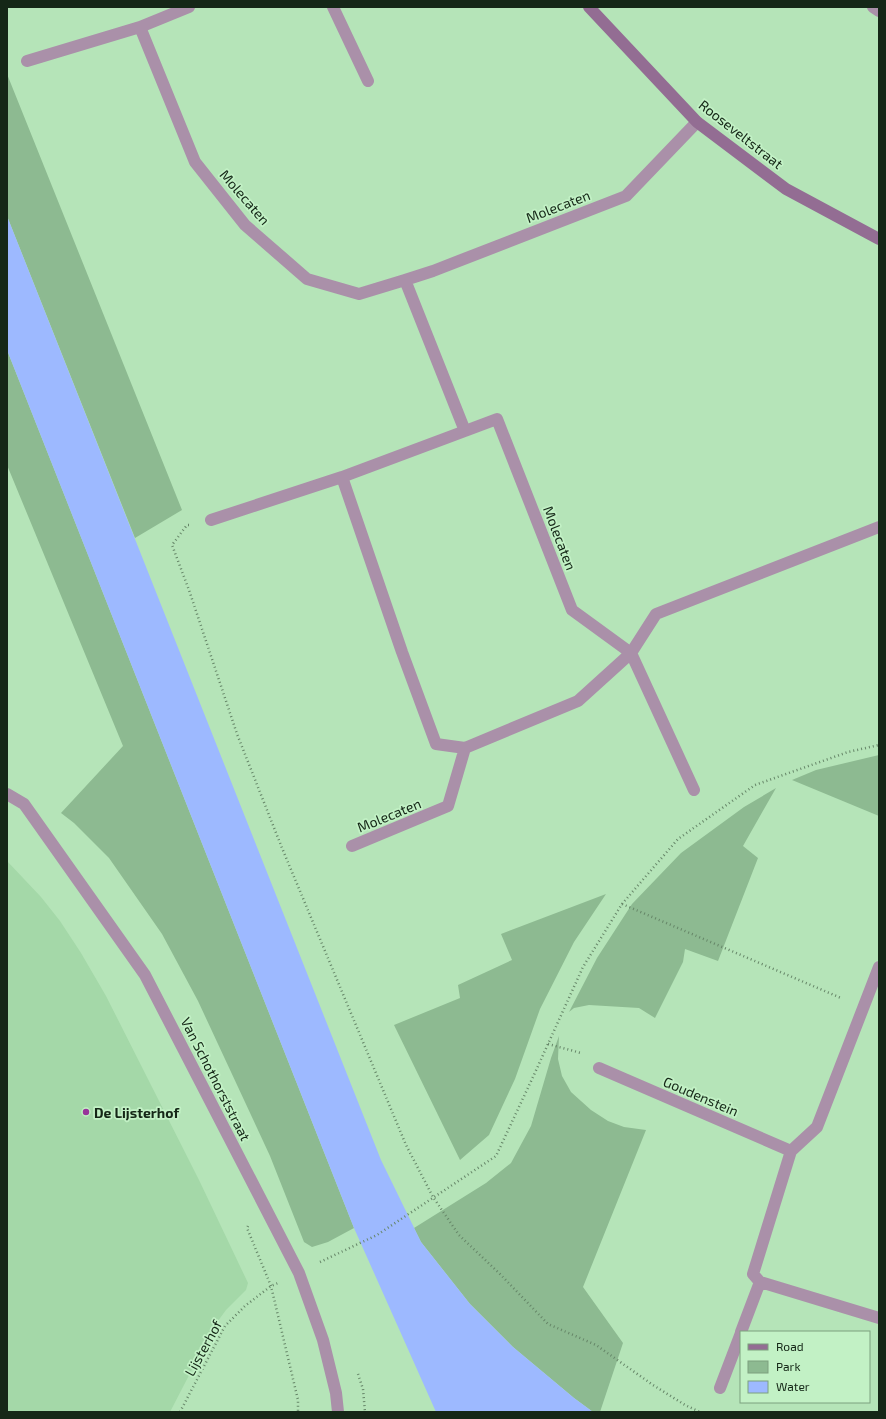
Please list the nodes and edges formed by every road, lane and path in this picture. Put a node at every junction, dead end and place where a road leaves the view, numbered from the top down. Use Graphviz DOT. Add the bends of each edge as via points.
graph roads {
  1 [pos="189,7"];
  2 [pos="333,7"];
  3 [pos="589,7"];
  4 [pos="873,7"];
  5 [pos="879,11"];
  6 [pos="140,27"];
  7 [pos="27,61"];
  8 [pos="368,80"];
  9 [pos="697,122"];
  10 [pos="879,239"];
  11 [pos="405,280"];
  12 [pos="465,431"];
  13 [pos="342,477"];
  14 [pos="211,520"];
  15 [pos="879,527"];
  16 [pos="632,653"];
  17 [pos="879,745"];
  18 [pos="465,748"];
  19 [pos="694,790"];
  20 [pos="7,794"];
  21 [pos="352,846"];
  22 [pos="622,904"];
  23 [pos="879,967"];
  24 [pos="864,1008"];
  25 [pos="548,1044"];
  26 [pos="599,1068"];
  27 [pos="791,1151"];
  28 [pos="433,1197"];
  29 [pos="319,1262"];
  30 [pos="760,1282"];
  31 [pos="271,1286"];
  32 [pos="879,1318"];
  33 [pos="741,1331"];
  34 [pos="740,1335"];
  35 [pos="720,1388"];
  36 [pos="180,1412"];
  37 [pos="338,1412"];
  38 [pos="700,1412"];
  1 -- 6 [label="street"];
  2 -- 8 [label="street"];
  3 -- 9 [label="street, Rooseveltstraat"];
  4 -- 5 [label="street"];
  6 -- 7 [label="street"];
  6 -- 11 [label="street, Molecaten" via="195,162 245,225 307,279 359,294"];
  9 -- 10 [label="street, Rooseveltstraat" via="786,189"];
  9 -- 11 [label="street, Molecaten" via="626,196"];
  11 -- 12 [label="street"];
  12 -- 13 [label="street, Molecaten"];
  12 -- 16 [label="street, Molecaten" via="498,419 572,610"];
  13 -- 14 [label="street, Molecaten"];
  13 -- 18 [label="street" via="436,744"];
  14 -- 28 [label="path" via="187,526 172,545 237,734 282,848 406,1145"];
  15 -- 16 [label="street" via="656,614"];
  16 -- 18 [label="street" via="578,701"];
  16 -- 19 [label="street"];
  17 -- 22 [label="path" via="848,752 755,784 678,839"];
  18 -- 21 [label="street, Molecaten" via="448,806"];
  20 -- 37 [label="street, Van Schothorststraat" via="24,804 145,975 299,1273 323,1340"];
  22 -- 24 [label="path"];
  22 -- 25 [label="path" via="583,967"];
  23 -- 24 [label="street"];
  24 -- 27 [label="street" via="817,1127"];
  25 -- 26 [label="path" via="581,1053"];
  25 -- 28 [label="path" via="496,1156"];
  26 -- 27 [label="street, Goudenstein"];
  27 -- 30 [label="street" via="753,1274"];
  28 -- 29 [label="path" via="377,1235"];
  28 -- 38 [label="path" via="459,1235 548,1324 596,1344 653,1385"];
  30 -- 32 [label="street"];
  30 -- 33 [label="street"];
  31 -- 36 [label="path, Lijsterhof" via="225,1326"];
  34 -- 35 [label="street"];
}
